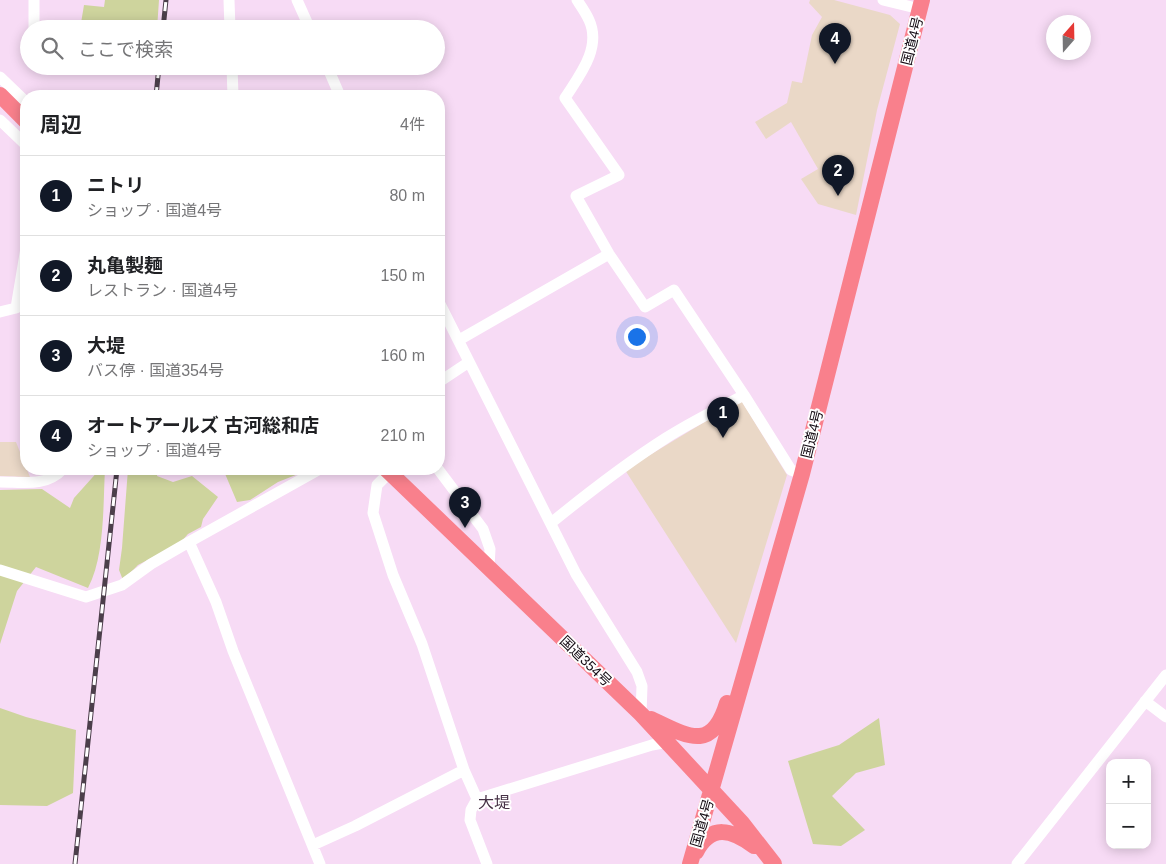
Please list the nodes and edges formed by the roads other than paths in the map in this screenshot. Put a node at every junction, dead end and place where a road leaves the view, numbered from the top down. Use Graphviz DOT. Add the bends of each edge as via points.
graph roads {
  1 [pos="34,0"];
  2 [pos="229,0"];
  3 [pos="297,0"];
  4 [pos="577,0"];
  5 [pos="883,0"];
  6 [pos="921,5"];
  7 [pos="34,20"];
  8 [pos="230,20"];
  9 [pos="306,20"];
  10 [pos="232,75"];
  11 [pos="331,75"];
  12 [pos="0,77"];
  13 [pos="233,90"];
  14 [pos="337,90"];
  15 [pos="0,95"];
  16 [pos="20,96"];
  17 [pos="20,115"];
  18 [pos="0,120"];
  19 [pos="20,139"];
  20 [pos="609,254"];
  21 [pos="20,284"];
  22 [pos="0,312"];
  23 [pos="445,313"];
  24 [pos="459,340"];
  25 [pos="469,362"];
  26 [pos="445,378"];
  27 [pos="744,395"];
  28 [pos="802,474"];
  29 [pos="58,475"];
  30 [pos="309,475"];
  31 [pos="384,475"];
  32 [pos="393,475"];
  33 [pos="442,475"];
  34 [pos="0,482"];
  35 [pos="551,523"];
  36 [pos="190,542"];
  37 [pos="489,567"];
  38 [pos="0,570"];
  39 [pos="749,661"];
  40 [pos="1166,676"];
  41 [pos="1145,701"];
  42 [pos="640,714"];
  43 [pos="1166,718"];
  44 [pos="668,742"];
  45 [pos="464,770"];
  46 [pos="711,789"];
  47 [pos="477,799"];
  48 [pos="313,846"];
  49 [pos="771,860"];
  50 [pos="320,864"];
  51 [pos="487,864"];
  52 [pos="690,864"];
  53 [pos="1017,864"];
  1 -- 7 [label="street"];
  2 -- 8 [label="street"];
  3 -- 9 [label="street"];
  4 -- 20 [label="street" via="590,21 594,37 582,71 565,98 619,175 576,196"];
  5 -- 6 [label="street"];
  6 -- 28 [label="highway, 国道4号"];
  10 -- 13 [label="street"];
  11 -- 14 [label="street"];
  12 -- 16 [label="street"];
  15 -- 17 [label="highway"];
  18 -- 19 [label="street"];
  20 -- 24 [label="street"];
  20 -- 27 [label="street" via="645,307 674,290"];
  21 -- 22 [label="street" via="16,308"];
  23 -- 24 [label="street"];
  24 -- 25 [label="street"];
  25 -- 26 [label="street"];
  25 -- 35 [label="street"];
  27 -- 28 [label="street" via="791,470"];
  27 -- 35 [label="street" via="629,462"];
  28 -- 39 [label="highway, 国道4号"];
  29 -- 34 [label="street" via="45,481"];
  30 -- 36 [label="street"];
  31 -- 45 [label="street" via="377,485 373,513"];
  32 -- 37 [label="highway, 国道354号"];
  33 -- 37 [label="street" via="483,529 490,549"];
  35 -- 42 [label="street" via="576,574 637,672 642,686"];
  36 -- 38 [label="street" via="122,585 86,597"];
  36 -- 48 [label="street"];
  37 -- 42 [label="highway, 国道354号"];
  39 -- 42 [label="highway" via="734,680 719,724 707,735 684,734"];
  39 -- 46 [label="highway, 国道4号"];
  40 -- 41 [label="street"];
  41 -- 43 [label="street"];
  41 -- 53 [label="street"];
  42 -- 44 [label="highway, 国道354号"];
  44 -- 46 [label="highway, 国道354号"];
  44 -- 47 [label="street"];
  45 -- 47 [label="street"];
  45 -- 48 [label="street"];
  46 -- 49 [label="highway, 国道354号"];
  46 -- 52 [label="highway, 国道4号"];
  47 -- 51 [label="street" via="470,820"];
  48 -- 50 [label="street"];
  49 -- 52 [label="highway" via="736,834 718,832 705,840"];
}
